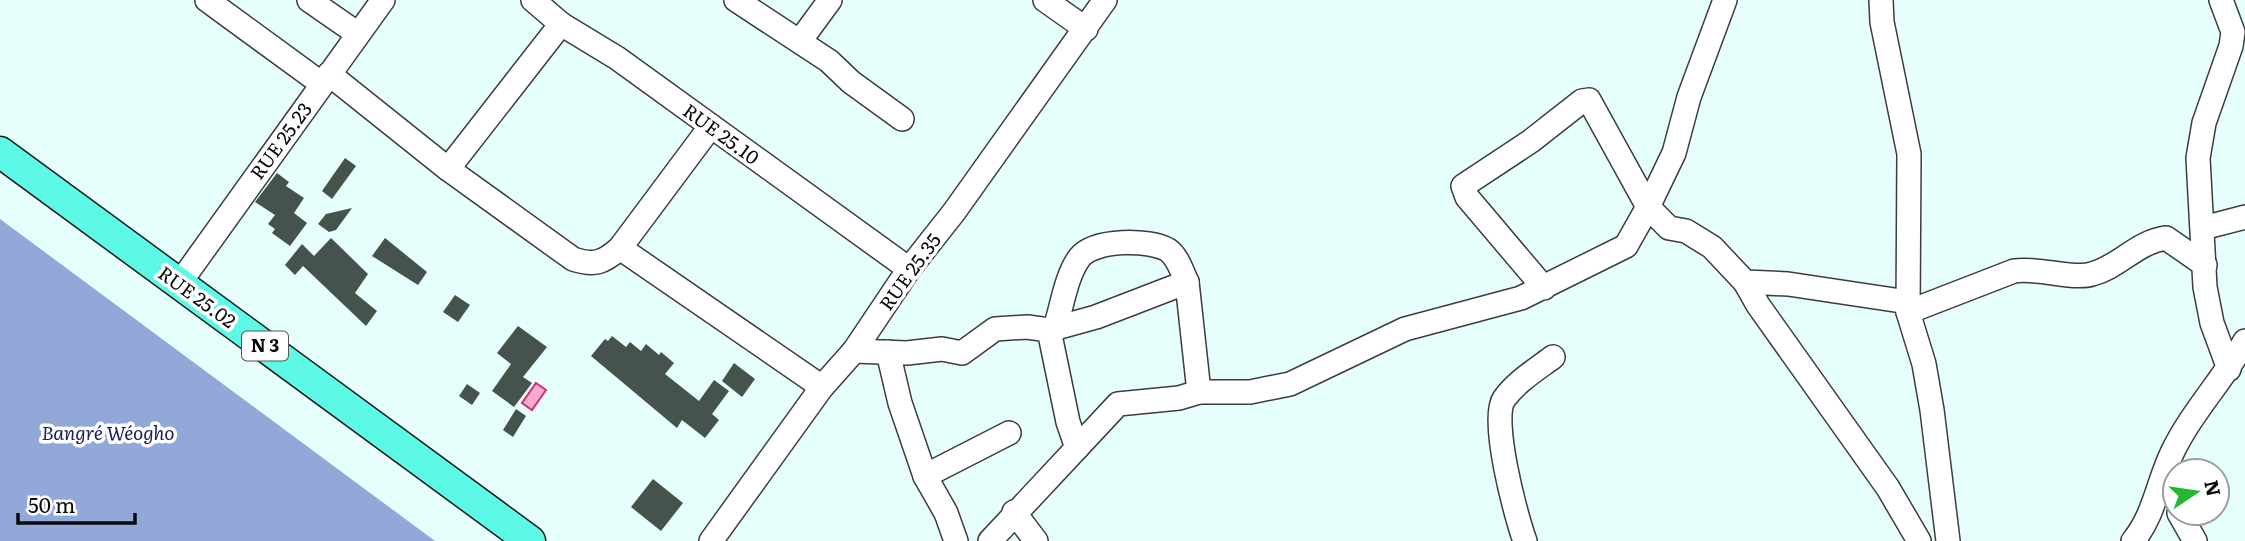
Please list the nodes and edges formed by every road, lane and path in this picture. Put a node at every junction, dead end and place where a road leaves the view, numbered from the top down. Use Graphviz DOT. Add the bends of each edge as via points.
graph roads {
  1 [pos="207,0"];
  2 [pos="309,0"];
  3 [pos="383,0"];
  4 [pos="736,0"];
  5 [pos="830,0"];
  6 [pos="1045,0"];
  7 [pos="1105,0"];
  8 [pos="1725,0"];
  9 [pos="1881,0"];
  10 [pos="2221,0"];
  11 [pos="537,1"];
  12 [pos="561,24"];
  13 [pos="1086,29"];
  14 [pos="358,34"];
  15 [pos="800,41"];
  16 [pos="326,79"];
  17 [pos="902,119"];
  18 [pos="711,126"];
  19 [pos="0,152"];
  20 [pos="448,169"];
  21 [pos="1648,206"];
  22 [pos="2245,217"];
  23 [pos="2203,228"];
  24 [pos="620,248"];
  25 [pos="2205,265"];
  26 [pos="909,270"];
  27 [pos="1187,282"];
  28 [pos="1745,282"];
  29 [pos="179,284"];
  30 [pos="1544,288"];
  31 [pos="1908,307"];
  32 [pos="1052,329"];
  33 [pos="2245,341"];
  34 [pos="854,351"];
  35 [pos="888,352"];
  36 [pos="1553,357"];
  37 [pos="2229,369"];
  38 [pos="822,387"];
  39 [pos="1199,391"];
  40 [pos="1009,433"];
  41 [pos="1077,448"];
  42 [pos="925,476"];
  43 [pos="2160,489"];
  44 [pos="1014,512"];
  45 [pos="530,541"];
  46 [pos="711,541"];
  47 [pos="956,541"];
  48 [pos="990,541"];
  49 [pos="1037,541"];
  50 [pos="1525,541"];
  51 [pos="1919,541"];
  52 [pos="1948,541"];
  53 [pos="2133,541"];
  1 -- 16 [label="street"];
  2 -- 14 [label="street"];
  3 -- 14 [label="street, RUE 25.23"];
  4 -- 15 [label="street"];
  5 -- 15 [label="street"];
  6 -- 13 [label="street"];
  7 -- 13 [label="street, RUE 25.35"];
  8 -- 21 [label="street" via="1674,153"];
  9 -- 31 [label="street" via="1909,154"];
  10 -- 23 [label="street" via="2233,32 2204,123 2198,158"];
  11 -- 12 [label="street, RUE 25.10"];
  12 -- 18 [label="street, RUE 25.10"];
  12 -- 20 [label="street"];
  13 -- 26 [label="street, RUE 25.35"];
  14 -- 16 [label="street, RUE 25.23"];
  15 -- 17 [label="street"];
  16 -- 20 [label="street"];
  16 -- 29 [label="street, RUE 25.23"];
  18 -- 24 [label="street"];
  18 -- 26 [label="street, RUE 25.10"];
  19 -- 29 [label="main road, RUE 25.02 / N 3"];
  20 -- 24 [label="street" via="573,259 603,262"];
  21 -- 28 [label="street" via="1670,228 1686,231 1712,247"];
  21 -- 30 [label="street" via="1626,246"];
  21 -- 30 [label="street" via="1589,100 1464,184 1467,197"];
  22 -- 23 [label="street"];
  23 -- 25 [label="street"];
  24 -- 38 [label="street"];
  25 -- 31 [label="street" via="2166,239 2151,240 2090,275 2014,271"];
  25 -- 37 [label="street" via="2204,287 2212,323"];
  26 -- 34 [label="street, RUE 25.35"];
  27 -- 32 [label="street"];
  27 -- 32 [label="street" via="1169,251 1115,243 1093,247 1080,257"];
  27 -- 39 [label="street"];
  28 -- 31 [label="street" via="1788,284"];
  28 -- 51 [label="street" via="1888,488"];
  29 -- 45 [label="main road, RUE 25.02 / N 3"];
  30 -- 39 [label="street" via="1494,307 1405,329 1290,384 1250,392"];
  31 -- 52 [label="street" via="1932,410"];
  32 -- 35 [label="street" via="995,329 961,353 942,349"];
  32 -- 41 [label="street"];
  33 -- 37 [label="street"];
  34 -- 35 [label="street"];
  34 -- 38 [label="street, RUE 25.35"];
  35 -- 42 [label="street"];
  36 -- 50 [label="street" via="1502,401 1498,420"];
  37 -- 43 [label="street" via="2202,402 2171,454"];
  38 -- 46 [label="street, RUE 25.35"];
  39 -- 41 [label="street" via="1179,398 1118,404"];
  40 -- 42 [label="street"];
  41 -- 44 [label="street"];
  42 -- 47 [label="street"];
  43 -- 53 [label="street"];
  44 -- 48 [label="street"];
  44 -- 49 [label="street"];
}
